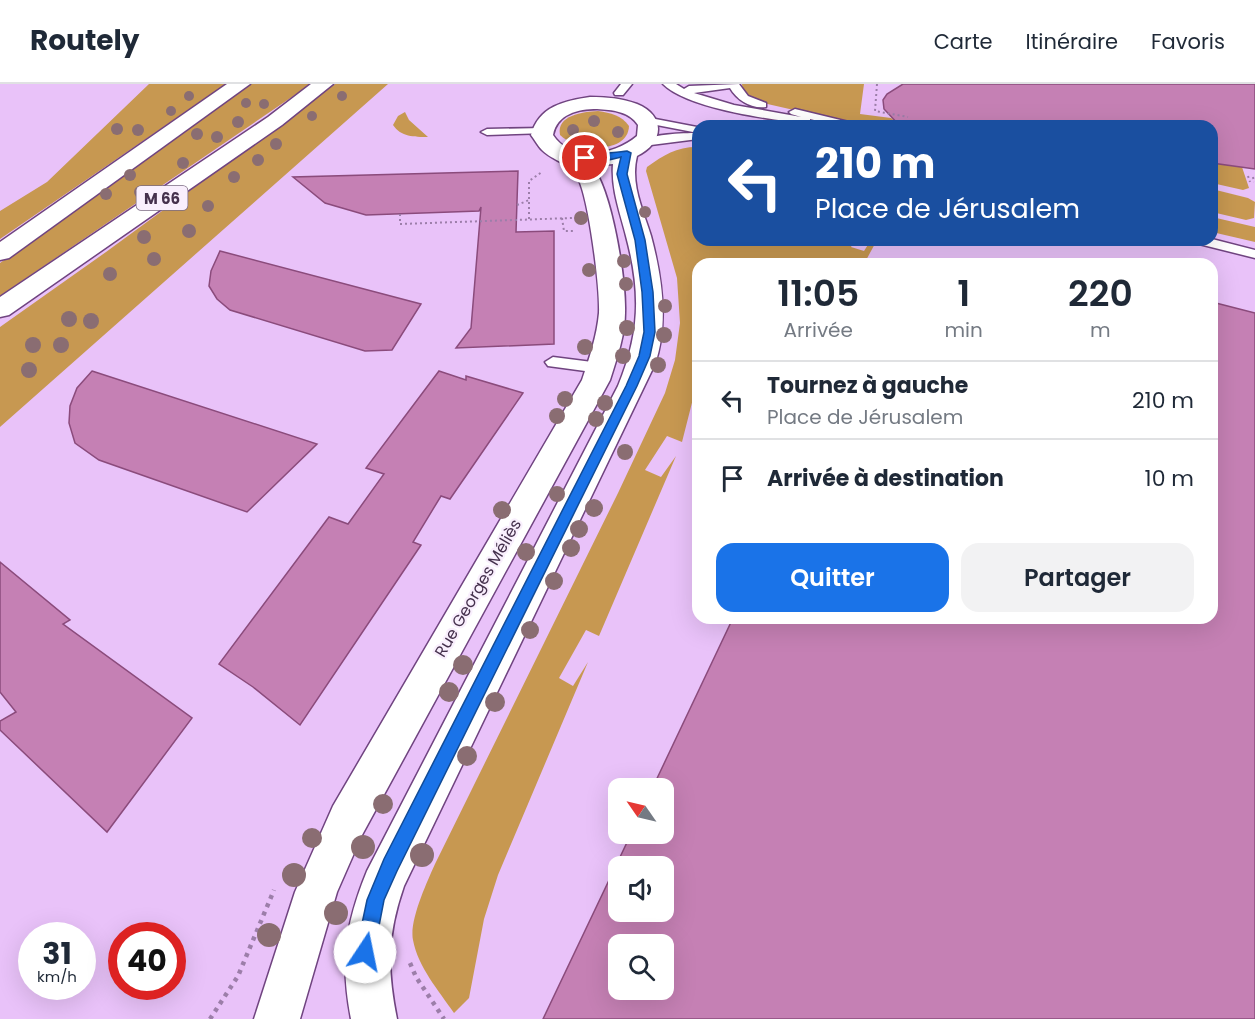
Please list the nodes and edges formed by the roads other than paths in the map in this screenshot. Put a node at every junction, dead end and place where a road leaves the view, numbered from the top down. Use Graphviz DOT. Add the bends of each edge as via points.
graph roads {
  1 [pos="240,84"];
  2 [pos="323,84"];
  3 [pos="586,84"];
  4 [pos="733,84"];
  5 [pos="670,85"];
  6 [pos="623,92"];
  7 [pos="571,106"];
  8 [pos="645,120"];
  9 [pos="800,120"];
  10 [pos="826,120"];
  11 [pos="692,128"];
  12 [pos="543,131"];
  13 [pos="487,132"];
  14 [pos="692,136"];
  15 [pos="635,148"];
  16 [pos="567,155"];
  17 [pos="1218,245"];
  18 [pos="0,253"];
  19 [pos="1255,254"];
  20 [pos="0,309"];
  21 [pos="553,362"];
  22 [pos="600,368"];
  23 [pos="278,1019"];
  24 [pos="374,1019"];
  1 -- 18 [label="street, M 66"];
  2 -- 20 [label="street, M 66"];
  3 -- 7 [label="street" via="582,97"];
  4 -- 5 [label="lane" via="699,90"];
  4 -- 10 [label="lane" via="742,97 758,105"];
  5 -- 9 [label="lane" via="681,92 749,111"];
  6 -- 7 [label="street" via="609,103"];
  6 -- 8 [label="street"];
  7 -- 12 [label="street" via="554,113 543,124"];
  8 -- 11 [label="lane"];
  8 -- 15 [label="street" via="648,135"];
  12 -- 13 [label="lane"];
  12 -- 16 [label="street, Rue Georges Méliès" via="550,147"];
  14 -- 15 [label="lane"];
  15 -- 16 [label="street" via="605,158"];
  15 -- 24 [label="street" via="622,174 640,240 649,332 644,356 375,900 365,952 366,984"];
  16 -- 22 [label="street, Rue Georges Méliès" via="579,164 593,189 610,288 610,331"];
  17 -- 19 [label="lane"];
  21 -- 22 [label="lane"];
  22 -- 23 [label="street, Rue Georges Méliès" via="328,858"];
}
